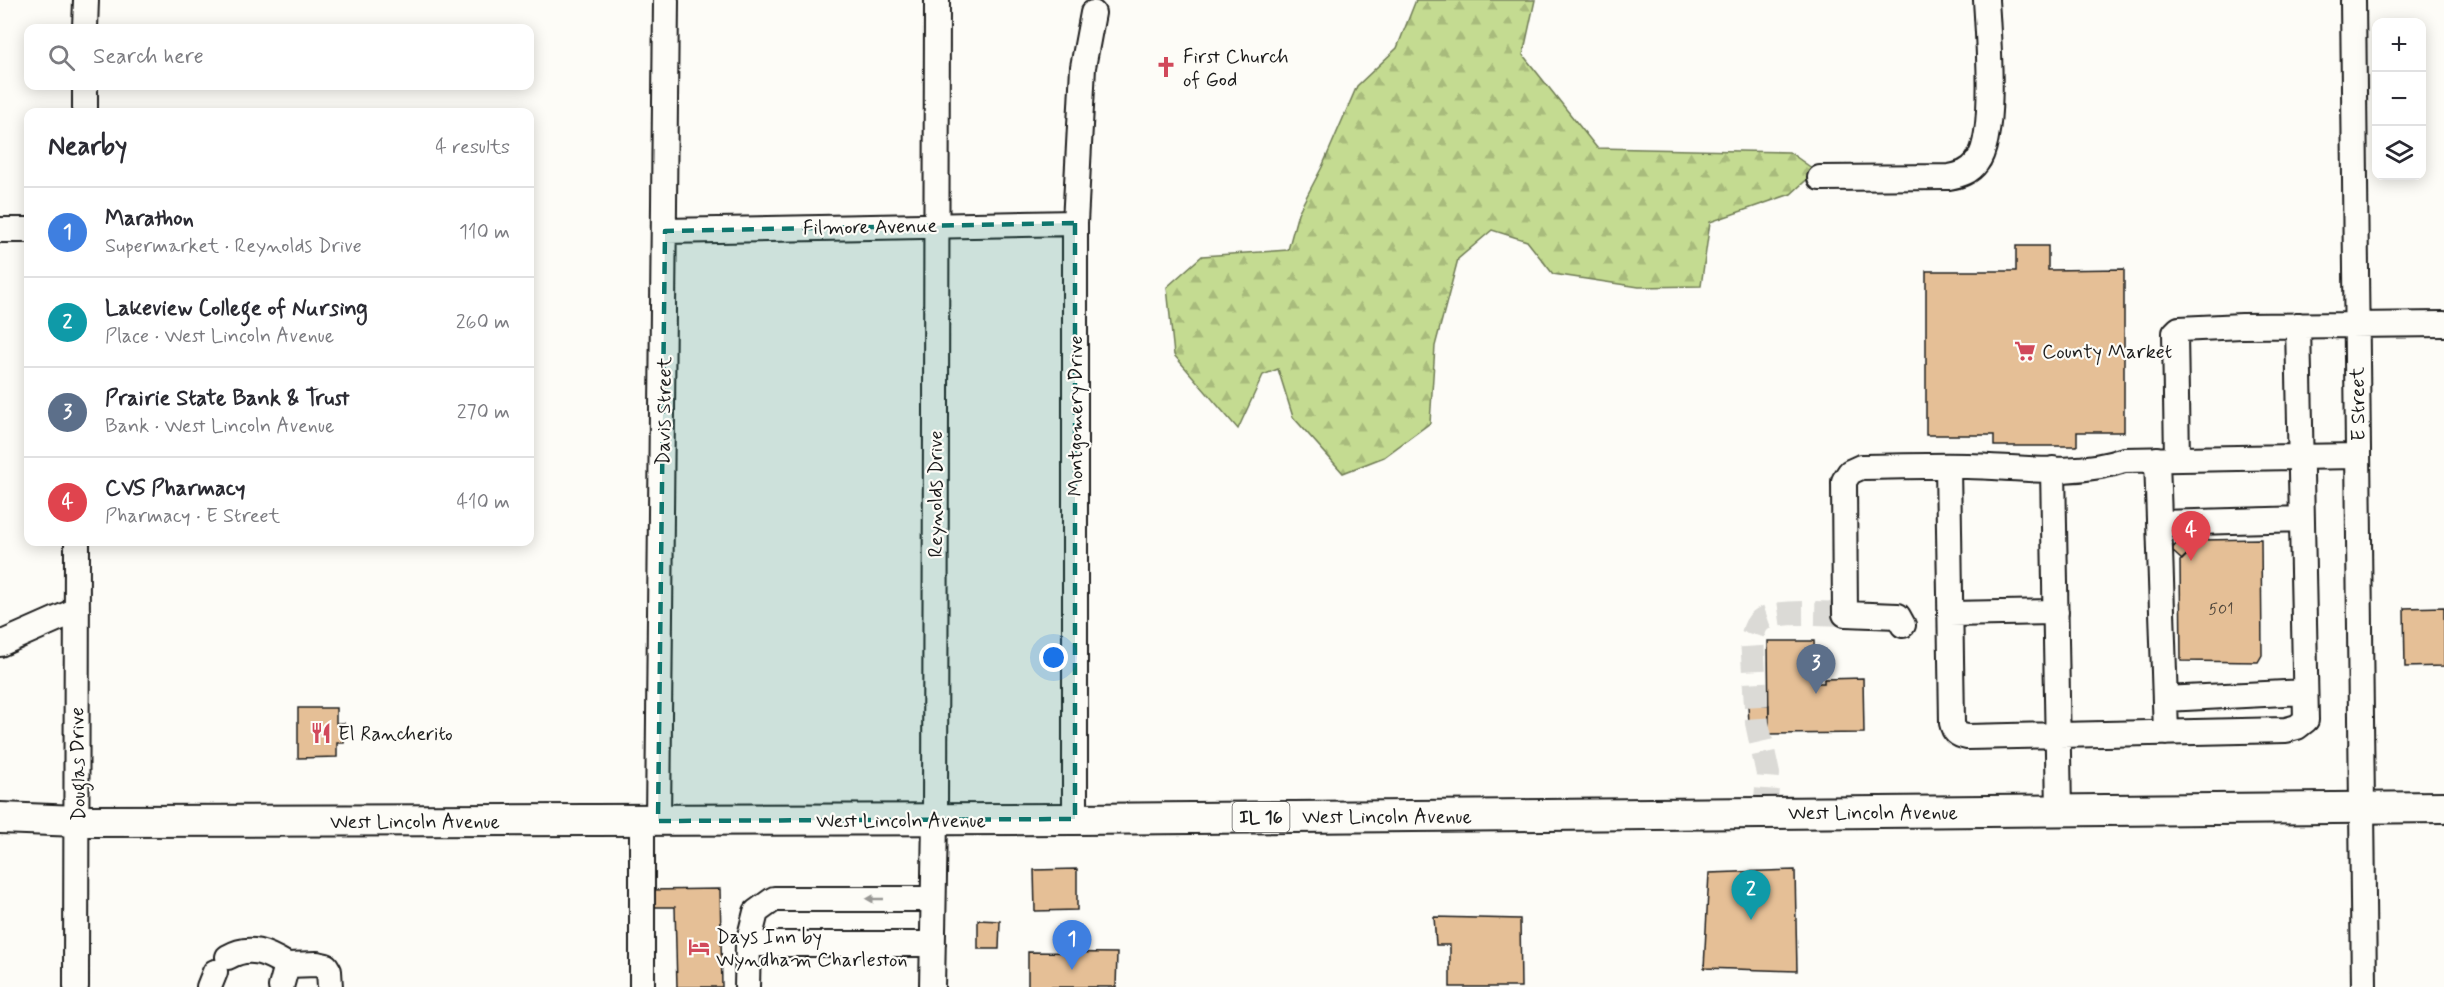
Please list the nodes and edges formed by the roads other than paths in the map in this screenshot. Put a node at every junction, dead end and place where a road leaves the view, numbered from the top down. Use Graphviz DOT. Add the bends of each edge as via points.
graph roads {
  1 [pos="86,0"];
  2 [pos="666,0"];
  3 [pos="937,0"];
  4 [pos="1986,0"];
  5 [pos="2354,0"];
  6 [pos="1093,13"];
  7 [pos="86,24"];
  8 [pos="85,90"];
  9 [pos="85,108"];
  10 [pos="1820,178"];
  11 [pos="1075,223"];
  12 [pos="936,225"];
  13 [pos="0,230"];
  14 [pos="24,230"];
  15 [pos="665,231"];
  16 [pos="2356,324"];
  17 [pos="2444,324"];
  18 [pos="2298,325"];
  19 [pos="2358,456"];
  20 [pos="2300,457"];
  21 [pos="2167,459"];
  22 [pos="1948,466"];
  23 [pos="2053,469"];
  24 [pos="2301,519"];
  25 [pos="2160,523"];
  26 [pos="77,546"];
  27 [pos="77,610"];
  28 [pos="2056,612"];
  29 [pos="1950,614"];
  30 [pos="1903,625"];
  31 [pos="0,644"];
  32 [pos="2305,692"];
  33 [pos="2165,699"];
  34 [pos="2166,733"];
  35 [pos="2058,736"];
  36 [pos="2444,807"];
  37 [pos="2361,808"];
  38 [pos="2059,811"];
  39 [pos="0,818"];
  40 [pos="1075,819"];
  41 [pos="935,820"];
  42 [pos="78,821"];
  43 [pos="650,821"];
  44 [pos="0,830"];
  45 [pos="933,899"];
  46 [pos="748,944"];
  47 [pos="933,944"];
  48 [pos="217,972"];
  49 [pos="284,976"];
  50 [pos="76,987"];
  51 [pos="330,987"];
  52 [pos="642,987"];
  53 [pos="747,987"];
  54 [pos="932,987"];
  55 [pos="2364,987"];
  1 -- 7 [label="street"];
  2 -- 15 [label="street, Davis Street"];
  3 -- 12 [label="street, Reynolds Drive"];
  4 -- 10 [label="street" via="1988,131 1977,164 1961,176"];
  5 -- 16 [label="street, E Street"];
  6 -- 11 [label="street, Montgomery Drive" via="1083,67"];
  8 -- 9 [label="street"];
  11 -- 12 [label="street, Filmore Avenue"];
  11 -- 40 [label="street, Montgomery Drive"];
  12 -- 15 [label="street, Filmore Avenue"];
  12 -- 41 [label="street, Reynolds Drive"];
  13 -- 14 [label="street"];
  15 -- 43 [label="street, Davis Street"];
  16 -- 17 [label="street"];
  16 -- 18 [label="street"];
  16 -- 19 [label="street, E Street"];
  18 -- 20 [label="street"];
  18 -- 21 [label="street" via="2184,327 2175,333"];
  19 -- 20 [label="street"];
  19 -- 37 [label="street, E Street"];
  20 -- 21 [label="street"];
  20 -- 24 [label="street"];
  21 -- 23 [label="street"];
  21 -- 25 [label="street"];
  22 -- 23 [label="street"];
  22 -- 29 [label="street"];
  22 -- 30 [label="street" via="1861,467 1850,472 1844,481 1845,614 1898,616"];
  23 -- 28 [label="street"];
  24 -- 25 [label="street"];
  24 -- 32 [label="street"];
  25 -- 33 [label="street"];
  26 -- 27 [label="street, Douglas Drive"];
  27 -- 31 [label="street"];
  27 -- 42 [label="street, Douglas Drive"];
  28 -- 29 [label="street"];
  28 -- 35 [label="street"];
  29 -- 35 [label="street" via="1953,730 1967,737"];
  32 -- 33 [label="street"];
  32 -- 34 [label="street" via="2306,720 2297,727"];
  33 -- 34 [label="street"];
  34 -- 35 [label="street"];
  35 -- 38 [label="street"];
  36 -- 37 [label="main road, West Lincoln Avenue / IL 16"];
  37 -- 38 [label="main road, West Lincoln Avenue / IL 16"];
  37 -- 55 [label="street, E Street"];
  38 -- 40 [label="main road, West Lincoln Avenue / IL 16"];
  39 -- 42 [label="main road, IL 16"];
  40 -- 41 [label="main road, West Lincoln Avenue / IL 16"];
  41 -- 43 [label="main road, West Lincoln Avenue / IL 16"];
  41 -- 45 [label="street, Reynolds Drive"];
  42 -- 43 [label="main road, West Lincoln Avenue / IL 16"];
  42 -- 44 [label="main road, IL 16"];
  42 -- 50 [label="street, Douglas Drive"];
  43 -- 52 [label="street, Davis Street"];
  45 -- 46 [label="street, one-way" via="774,899 756,912"];
  45 -- 47 [label="street, Reynolds Drive"];
  46 -- 47 [label="street"];
  46 -- 53 [label="street"];
  47 -- 54 [label="street, Reynolds Drive"];
  48 -- 49 [label="street" via="248,950 259,950"];
  49 -- 51 [label="street" via="317,964 326,966"];
}
